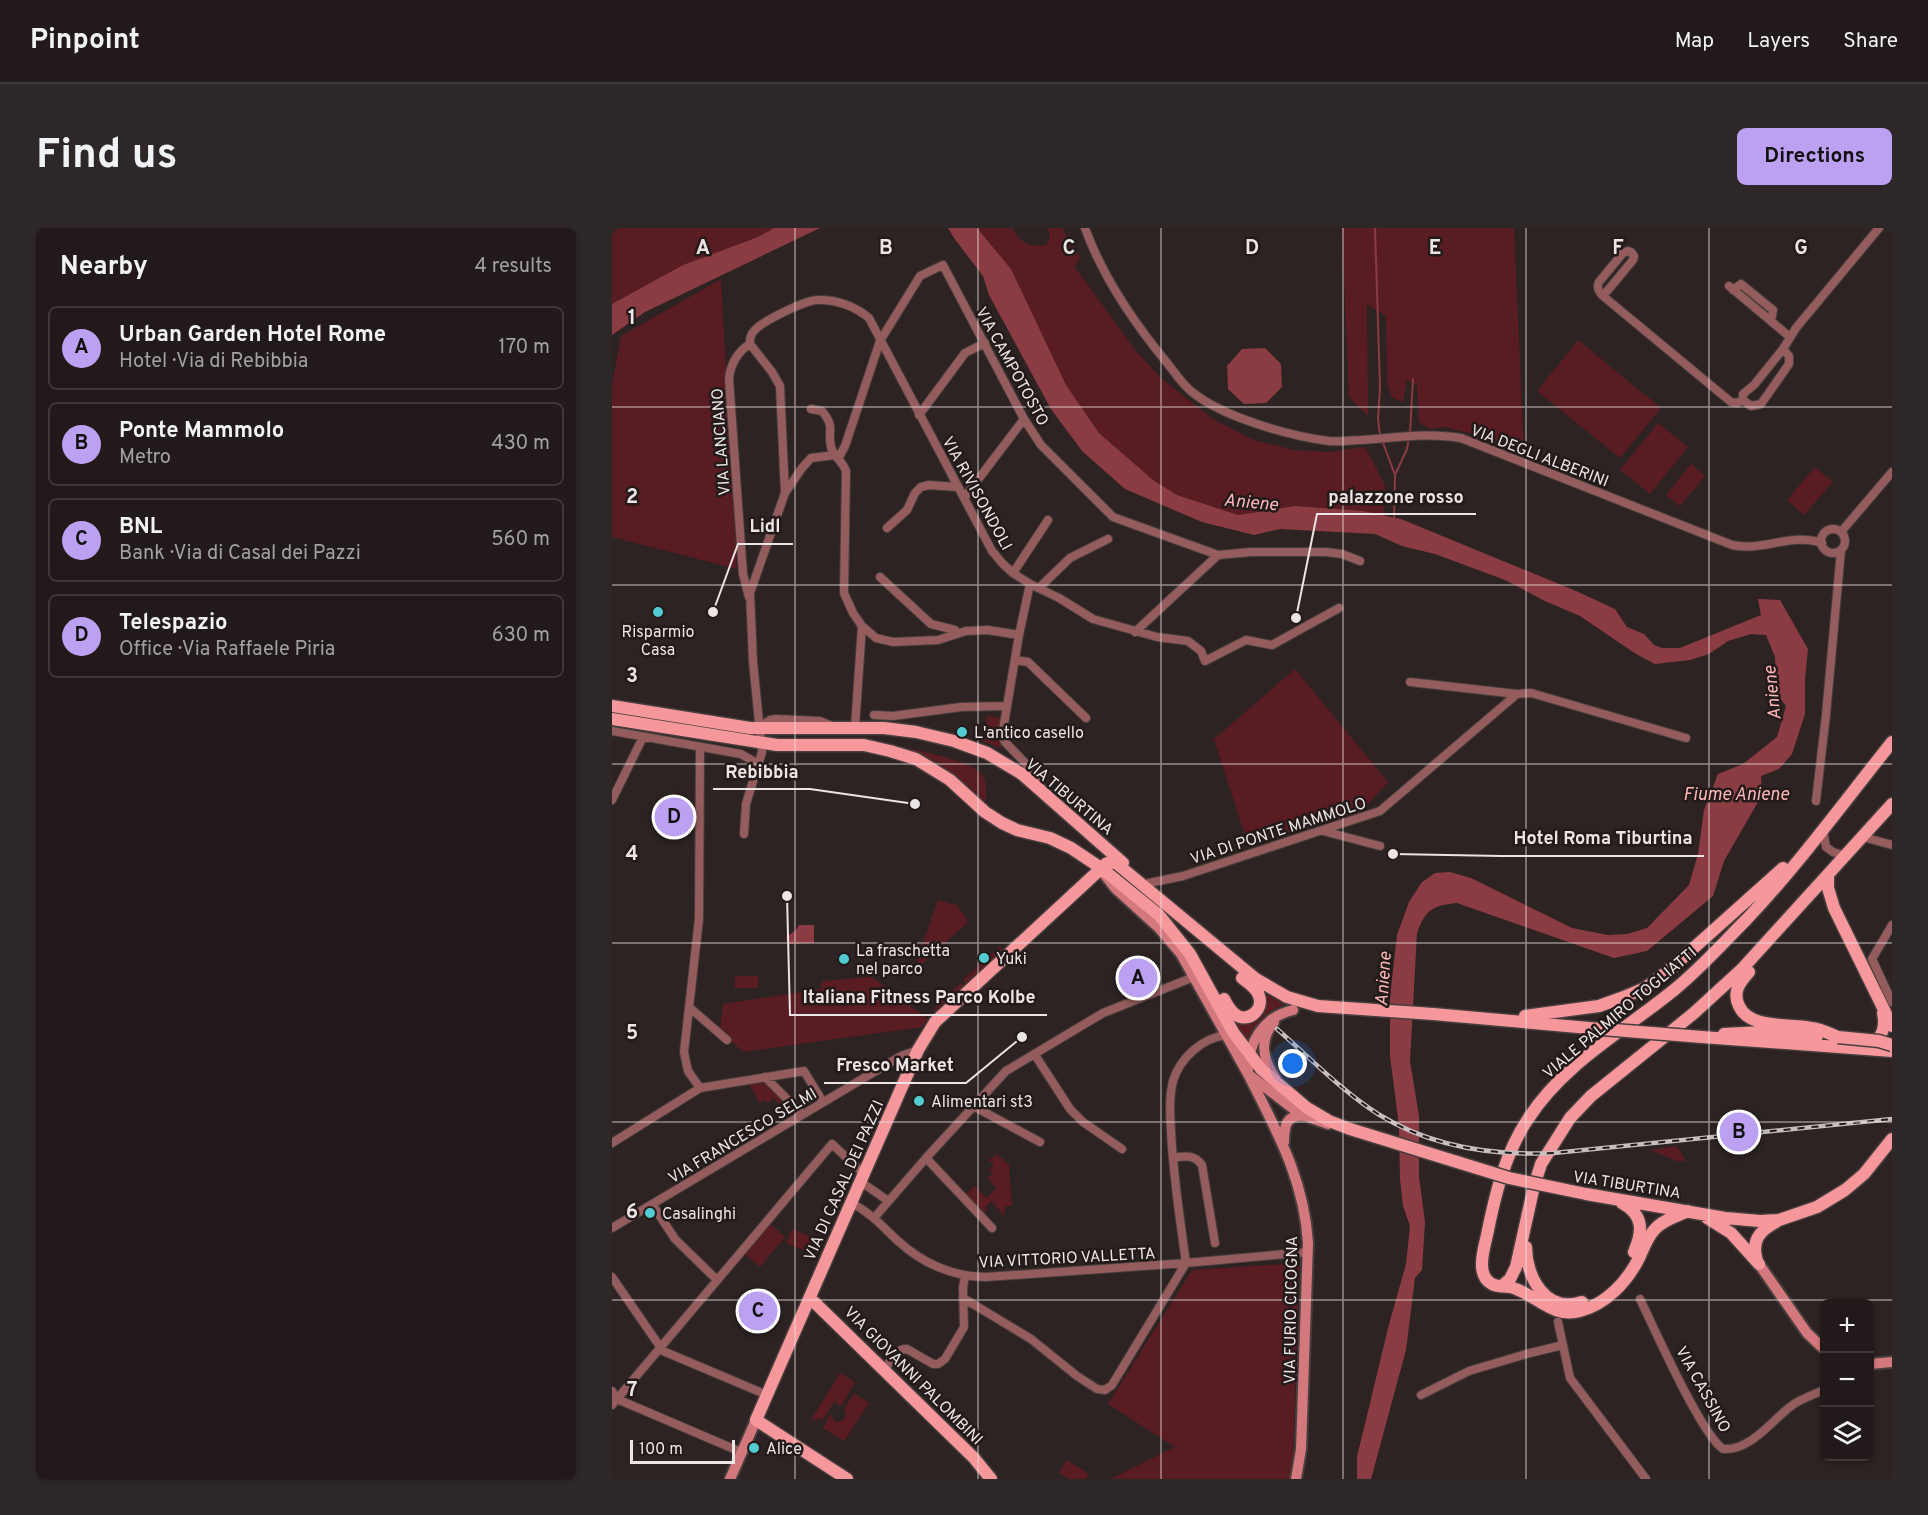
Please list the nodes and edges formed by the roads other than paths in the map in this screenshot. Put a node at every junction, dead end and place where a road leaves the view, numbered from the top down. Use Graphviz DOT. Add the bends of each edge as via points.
graph roads {
  1 [pos="1085,228"];
  2 [pos="1879,228"];
  3 [pos="1731,288"];
  4 [pos="1604,296"];
  5 [pos="1790,337"];
  6 [pos="880,341"];
  7 [pos="985,343"];
  8 [pos="750,344"];
  9 [pos="1783,349"];
  10 [pos="1743,400"];
  11 [pos="811,409"];
  12 [pos="919,415"];
  13 [pos="1024,419"];
  14 [pos="837,456"];
  15 [pos="1892,472"];
  16 [pos="957,487"];
  17 [pos="785,494"];
  18 [pos="964,498"];
  19 [pos="1048,520"];
  20 [pos="887,528"];
  21 [pos="1841,532"];
  22 [pos="1108,539"];
  23 [pos="1822,543"];
  24 [pos="1841,550"];
  25 [pos="1218,555"];
  26 [pos="1360,561"];
  27 [pos="1013,573"];
  28 [pos="880,577"];
  29 [pos="1030,584"];
  30 [pos="1040,587"];
  31 [pos="750,599"];
  32 [pos="1339,608"];
  33 [pos="862,626"];
  34 [pos="1135,632"];
  35 [pos="957,634"];
  36 [pos="1018,634"];
  37 [pos="1015,660"];
  38 [pos="1410,682"];
  39 [pos="1517,694"];
  40 [pos="612,706"];
  41 [pos="1006,706"];
  42 [pos="874,715"];
  43 [pos="1086,718"];
  44 [pos="612,719"];
  45 [pos="759,727"];
  46 [pos="855,727"];
  47 [pos="612,731"];
  48 [pos="643,737"];
  49 [pos="1686,738"];
  50 [pos="761,742"];
  51 [pos="1892,742"];
  52 [pos="700,748"];
  53 [pos="760,765"];
  54 [pos="1040,787"];
  55 [pos="612,800"];
  56 [pos="1816,801"];
  57 [pos="1892,804"];
  58 [pos="1822,830"];
  59 [pos="1322,831"];
  60 [pos="744,834"];
  61 [pos="1863,837"];
  62 [pos="1892,845"];
  63 [pos="1380,846"];
  64 [pos="1803,853"];
  65 [pos="1845,856"];
  66 [pos="1101,868"];
  67 [pos="1828,875"];
  68 [pos="1149,883"];
  69 [pos="1807,899"];
  70 [pos="1162,901"];
  71 [pos="1834,908"];
  72 [pos="1187,921"];
  73 [pos="1892,925"];
  74 [pos="1777,932"];
  75 [pos="1191,954"];
  76 [pos="1194,977"];
  77 [pos="1879,1000"];
  78 [pos="1892,1002"];
  79 [pos="1318,1006"];
  80 [pos="689,1007"];
  81 [pos="1293,1010"];
  82 [pos="1481,1019"];
  83 [pos="1892,1026"];
  84 [pos="1789,1029"];
  85 [pos="1226,1035"];
  86 [pos="1702,1038"];
  87 [pos="727,1040"];
  88 [pos="1892,1045"];
  89 [pos="1857,1048"];
  90 [pos="918,1050"];
  91 [pos="1892,1051"];
  92 [pos="1249,1054"];
  93 [pos="1035,1055"];
  94 [pos="1248,1074"];
  95 [pos="765,1077"];
  96 [pos="700,1088"];
  97 [pos="1282,1088"];
  98 [pos="823,1102"];
  99 [pos="973,1106"];
  100 [pos="802,1114"];
  101 [pos="1305,1116"];
  102 [pos="1337,1125"];
  103 [pos="1892,1139"];
  104 [pos="1040,1142"];
  105 [pos="612,1143"];
  106 [pos="1284,1145"];
  107 [pos="1122,1149"];
  108 [pos="926,1158"];
  109 [pos="1173,1158"];
  110 [pos="863,1178"];
  111 [pos="887,1200"];
  112 [pos="1616,1200"];
  113 [pos="851,1203"];
  114 [pos="652,1204"];
  115 [pos="1688,1211"];
  116 [pos="1701,1214"];
  117 [pos="874,1218"];
  118 [pos="1779,1220"];
  119 [pos="1526,1227"];
  120 [pos="612,1228"];
  121 [pos="992,1228"];
  122 [pos="1215,1243"];
  123 [pos="1307,1252"];
  124 [pos="1186,1263"];
  125 [pos="1759,1264"];
  126 [pos="965,1275"];
  127 [pos="612,1277"];
  128 [pos="717,1280"];
  129 [pos="1502,1286"];
  130 [pos="810,1298"];
  131 [pos="963,1298"];
  132 [pos="1640,1299"];
  133 [pos="1558,1322"];
  134 [pos="1820,1345"];
  135 [pos="1563,1346"];
  136 [pos="660,1347"];
  137 [pos="885,1369"];
  138 [pos="612,1391"];
  139 [pos="1820,1391"];
  140 [pos="767,1395"];
  141 [pos="1421,1395"];
  142 [pos="615,1402"];
  143 [pos="756,1420"];
  144 [pos="741,1452"];
  145 [pos="730,1479"];
  146 [pos="847,1479"];
  147 [pos="991,1479"];
  148 [pos="1296,1479"];
  149 [pos="1646,1479"];
  1 -- 23 [label="street, VIA DEGLI ALBERINI" via="1093,250 1132,318 1191,392 1227,412 1263,426 1330,441 1445,435 1476,442 1732,545 1750,547 1804,538"];
  2 -- 5 [label="street"];
  3 -- 5 [label="street"];
  4 -- 4 [label="street" via="1598,283 1623,253 1631,252 1633,260"];
  4 -- 10 [label="street" via="1731,402"];
  5 -- 9 [label="street"];
  6 -- 7 [label="street, VIA CAMPOTOSTO" via="920,276 943,265"];
  6 -- 8 [label="street, VIA RIVISONDOLI" via="869,318 861,311 836,301 818,300 759,327"];
  6 -- 12 [label="street, VIA RIVISONDOLI"];
  6 -- 14 [label="street" via="845,446"];
  7 -- 12 [label="street" via="965,354"];
  7 -- 13 [label="street, VIA CAMPOTOSTO"];
  8 -- 17 [label="street, VIA LANCIANO" via="780,386"];
  8 -- 31 [label="street, VIA LANCIANO" via="741,350 729,379 743,574"];
  9 -- 10 [label="street" via="1743,394"];
  9 -- 10 [label="street" via="1790,362 1761,404 1751,406"];
  11 -- 14 [label="street" via="822,411 830,422 831,448"];
  12 -- 16 [label="street, VIA RIVISONDOLI"];
  13 -- 18 [label="street"];
  13 -- 25 [label="street, VIA CAMPOTOSTO" via="1041,445 1113,517"];
  14 -- 17 [label="street" via="811,458"];
  14 -- 33 [label="street" via="846,479 844,592"];
  15 -- 21 [label="street"];
  16 -- 18 [label="street, VIA RIVISONDOLI"];
  16 -- 20 [label="street" via="921,487 907,510"];
  17 -- 31 [label="street, VIA LANCIANO"];
  18 -- 27 [label="street, VIA RIVISONDOLI" via="992,551"];
  19 -- 27 [label="street"];
  21 -- 23 [label="street" via="1828,531"];
  21 -- 24 [label="street" via="1845,539"];
  22 -- 30 [label="street" via="1070,558"];
  23 -- 24 [label="street" via="1831,552"];
  24 -- 56 [label="street"];
  25 -- 26 [label="street, VIA CAMPOTOSTO" via="1326,552"];
  25 -- 34 [label="street"];
  27 -- 29 [label="street, VIA RIVISONDOLI"];
  28 -- 35 [label="street" via="932,624"];
  29 -- 30 [label="street, VIA RIVISONDOLI"];
  29 -- 36 [label="street"];
  30 -- 34 [label="street, VIA RIVISONDOLI" via="1093,619"];
  31 -- 45 [label="street, VIA LANCIANO"];
  32 -- 34 [label="street, VIA RIVISONDOLI" via="1272,645 1246,640 1205,661 1201,651 1188,641"];
  33 -- 35 [label="street" via="876,638 893,642 938,640"];
  33 -- 46 [label="street"];
  35 -- 36 [label="street" via="988,630"];
  36 -- 37 [label="street"];
  37 -- 41 [label="street"];
  37 -- 43 [label="street" via="1028,662"];
  38 -- 39 [label="street"];
  39 -- 49 [label="street" via="1532,693"];
  39 -- 59 [label="street, VIA DI PONTE MAMMOLO" via="1380,811"];
  40 -- 45 [label="main road, VIA TIBURTINA"];
  41 -- 42 [label="street"];
  41 -- 54 [label="street" via="1003,739 1031,769"];
  44 -- 50 [label="main road"];
  45 -- 46 [label="main road, VIA TIBURTINA"];
  45 -- 50 [label="street, VIA LANCIANO"];
  46 -- 54 [label="main road, VIA TIBURTINA" via="906,730 954,741 987,753"];
  47 -- 48 [label="street"];
  48 -- 52 [label="street"];
  48 -- 55 [label="street"];
  50 -- 53 [label="street, VIA LANCIANO"];
  50 -- 66 [label="main road, VIA TIBURTINA" via="860,745 916,759 1002,823 1068,846"];
  51 -- 58 [label="main road, VIALE PALMIRO TOGLIATTI"];
  52 -- 53 [label="street" via="741,754"];
  52 -- 80 [label="street" via="699,919"];
  53 -- 60 [label="street, VIA LANCIANO" via="746,804"];
  54 -- 68 [label="main road, VIA TIBURTINA"];
  57 -- 61 [label="main road"];
  58 -- 64 [label="main road, VIALE PALMIRO TOGLIATTI"];
  58 -- 65 [label="street" via="1826,847"];
  59 -- 63 [label="street"];
  59 -- 68 [label="street, VIA DI PONTE MAMMOLO" via="1183,876"];
  61 -- 62 [label="street"];
  61 -- 65 [label="main road"];
  64 -- 82 [label="main road" via="1668,971 1638,991 1586,1008"];
  64 -- 129 [label="main road, VIALE PALMIRO TOGLIATTI" via="1710,956 1676,988 1574,1068 1528,1118 1499,1184 1483,1255 1485,1278"];
  65 -- 67 [label="main road"];
  66 -- 70 [label="main road, VIA TIBURTINA" via="1114,862"];
  66 -- 75 [label="main road, VIA TIBURTINA" via="1159,915"];
  66 -- 76 [label="street, VIA TIBURTINA" via="1115,888 1164,934"];
  66 -- 90 [label="main road, VIA DI CASAL DEI PAZZI" via="935,1022"];
  67 -- 69 [label="main road"];
  67 -- 71 [label="main road" via="1827,888"];
  68 -- 70 [label="main road, VIA TIBURTINA"];
  69 -- 71 [label="main road" via="1821,898"];
  69 -- 74 [label="main road"];
  70 -- 72 [label="main road, VIA TIBURTINA"];
  71 -- 77 [label="main road"];
  72 -- 75 [label="main road" via="1258,993 1257,1011 1246,1017 1234,1014"];
  72 -- 79 [label="main road, VIA TIBURTINA" via="1262,983 1293,999"];
  73 -- 78 [label="street" via="1872,959"];
  74 -- 84 [label="main road" via="1767,951 1738,985 1736,998 1750,1018"];
  74 -- 119 [label="main road" via="1709,1000 1570,1118 1541,1164"];
  75 -- 92 [label="main road, VIA TIBURTINA"];
  76 -- 85 [label="street, VIA TIBURTINA"];
  76 -- 93 [label="street" via="1103,1013"];
  77 -- 83 [label="main road"];
  77 -- 89 [label="main road" via="1884,1021 1882,1033 1872,1044"];
  79 -- 81 [label="street"];
  79 -- 82 [label="main road, VIA TIBURTINA"];
  80 -- 87 [label="street"];
  80 -- 96 [label="street" via="684,1058"];
  81 -- 92 [label="street" via="1267,1022"];
  81 -- 97 [label="street" via="1273,1024 1263,1047 1267,1063"];
  82 -- 86 [label="main road, bridge"];
  84 -- 86 [label="main road"];
  84 -- 88 [label="main road, bridge" via="1816,1028 1838,1038"];
  85 -- 94 [label="street, VIA TIBURTINA"];
  85 -- 109 [label="street" via="1197,1048 1175,1076 1170,1107"];
  86 -- 89 [label="main road"];
  89 -- 91 [label="main road"];
  90 -- 98 [label="street, VIA FRANCESCO SELMI"];
  90 -- 110 [label="main road, VIA DI CASAL DEI PAZZI"];
  92 -- 94 [label="street"];
  92 -- 97 [label="main road, VIA TIBURTINA"];
  93 -- 99 [label="street" via="1002,1074"];
  93 -- 107 [label="street" via="1070,1109"];
  94 -- 101 [label="street, VIA TIBURTINA"];
  94 -- 106 [label="street, VIA FURIO CICOGNA"];
  95 -- 96 [label="street"];
  95 -- 98 [label="street" via="804,1071"];
  95 -- 100 [label="street"];
  96 -- 105 [label="street"];
  97 -- 102 [label="main road, VIA TIBURTINA"];
  98 -- 100 [label="street, VIA FRANCESCO SELMI"];
  99 -- 104 [label="street"];
  99 -- 108 [label="street"];
  100 -- 114 [label="street, VIA FRANCESCO SELMI"];
  101 -- 102 [label="street, VIA TIBURTINA"];
  101 -- 106 [label="street" via="1287,1120"];
  102 -- 112 [label="main road, VIA TIBURTINA, bridge" via="1520,1181"];
  103 -- 118 [label="main road, VIA TIBURTINA" via="1864,1174 1845,1190 1817,1207"];
  106 -- 123 [label="street, VIA FURIO CICOGNA" via="1302,1199"];
  108 -- 111 [label="street"];
  108 -- 121 [label="street"];
  109 -- 122 [label="street" via="1191,1156 1202,1165"];
  109 -- 124 [label="street"];
  110 -- 111 [label="street"];
  110 -- 113 [label="main road, VIA DI CASAL DEI PAZZI"];
  110 -- 128 [label="street" via="832,1144"];
  111 -- 117 [label="street"];
  112 -- 115 [label="main road, VIA TIBURTINA"];
  112 -- 119 [label="main road" via="1637,1216 1640,1229 1636,1246 1613,1282 1577,1304 1557,1302 1535,1283 1527,1262"];
  113 -- 117 [label="street, VIA VITTORIO VALLETTA"];
  113 -- 130 [label="main road, VIA DI CASAL DEI PAZZI"];
  114 -- 120 [label="street, VIA FRANCESCO SELMI"];
  114 -- 128 [label="street" via="675,1239"];
  115 -- 116 [label="main road, VIA TIBURTINA"];
  115 -- 129 [label="main road" via="1655,1228 1623,1282 1584,1310 1556,1311 1523,1291"];
  116 -- 118 [label="main road, VIA TIBURTINA"];
  116 -- 125 [label="main road" via="1731,1233"];
  117 -- 126 [label="street, VIA VITTORIO VALLETTA" via="918,1256"];
  118 -- 125 [label="main road" via="1757,1237"];
  119 -- 129 [label="main road" via="1515,1271"];
  123 -- 124 [label="street, VIA VITTORIO VALLETTA"];
  123 -- 148 [label="street, VIA FURIO CICOGNA"];
  124 -- 126 [label="street, VIA VITTORIO VALLETTA"];
  124 -- 131 [label="street" via="1112,1386 1105,1390 1097,1389 1031,1339"];
  125 -- 134 [label="street" via="1807,1333"];
  126 -- 131 [label="street"];
  127 -- 136 [label="street"];
  128 -- 136 [label="street"];
  130 -- 137 [label="main road, VIA GIOVANNI PALOMBINI"];
  130 -- 140 [label="main road, VIA DI CASAL DEI PAZZI"];
  131 -- 137 [label="street" via="964,1327 944,1360 933,1364 903,1349"];
  132 -- 139 [label="street, VIA CASSINO" via="1696,1411 1724,1449 1751,1439 1795,1403"];
  133 -- 135 [label="street"];
  135 -- 141 [label="street" via="1469,1371"];
  135 -- 149 [label="street" via="1570,1378"];
  136 -- 140 [label="street" via="672,1356"];
  136 -- 142 [label="street"];
  137 -- 147 [label="main road, VIA GIOVANNI PALOMBINI"];
  138 -- 142 [label="street"];
  140 -- 143 [label="main road, VIA DI CASAL DEI PAZZI"];
  142 -- 144 [label="street"];
  143 -- 144 [label="street"];
  143 -- 146 [label="main road"];
  144 -- 145 [label="street"];
}
